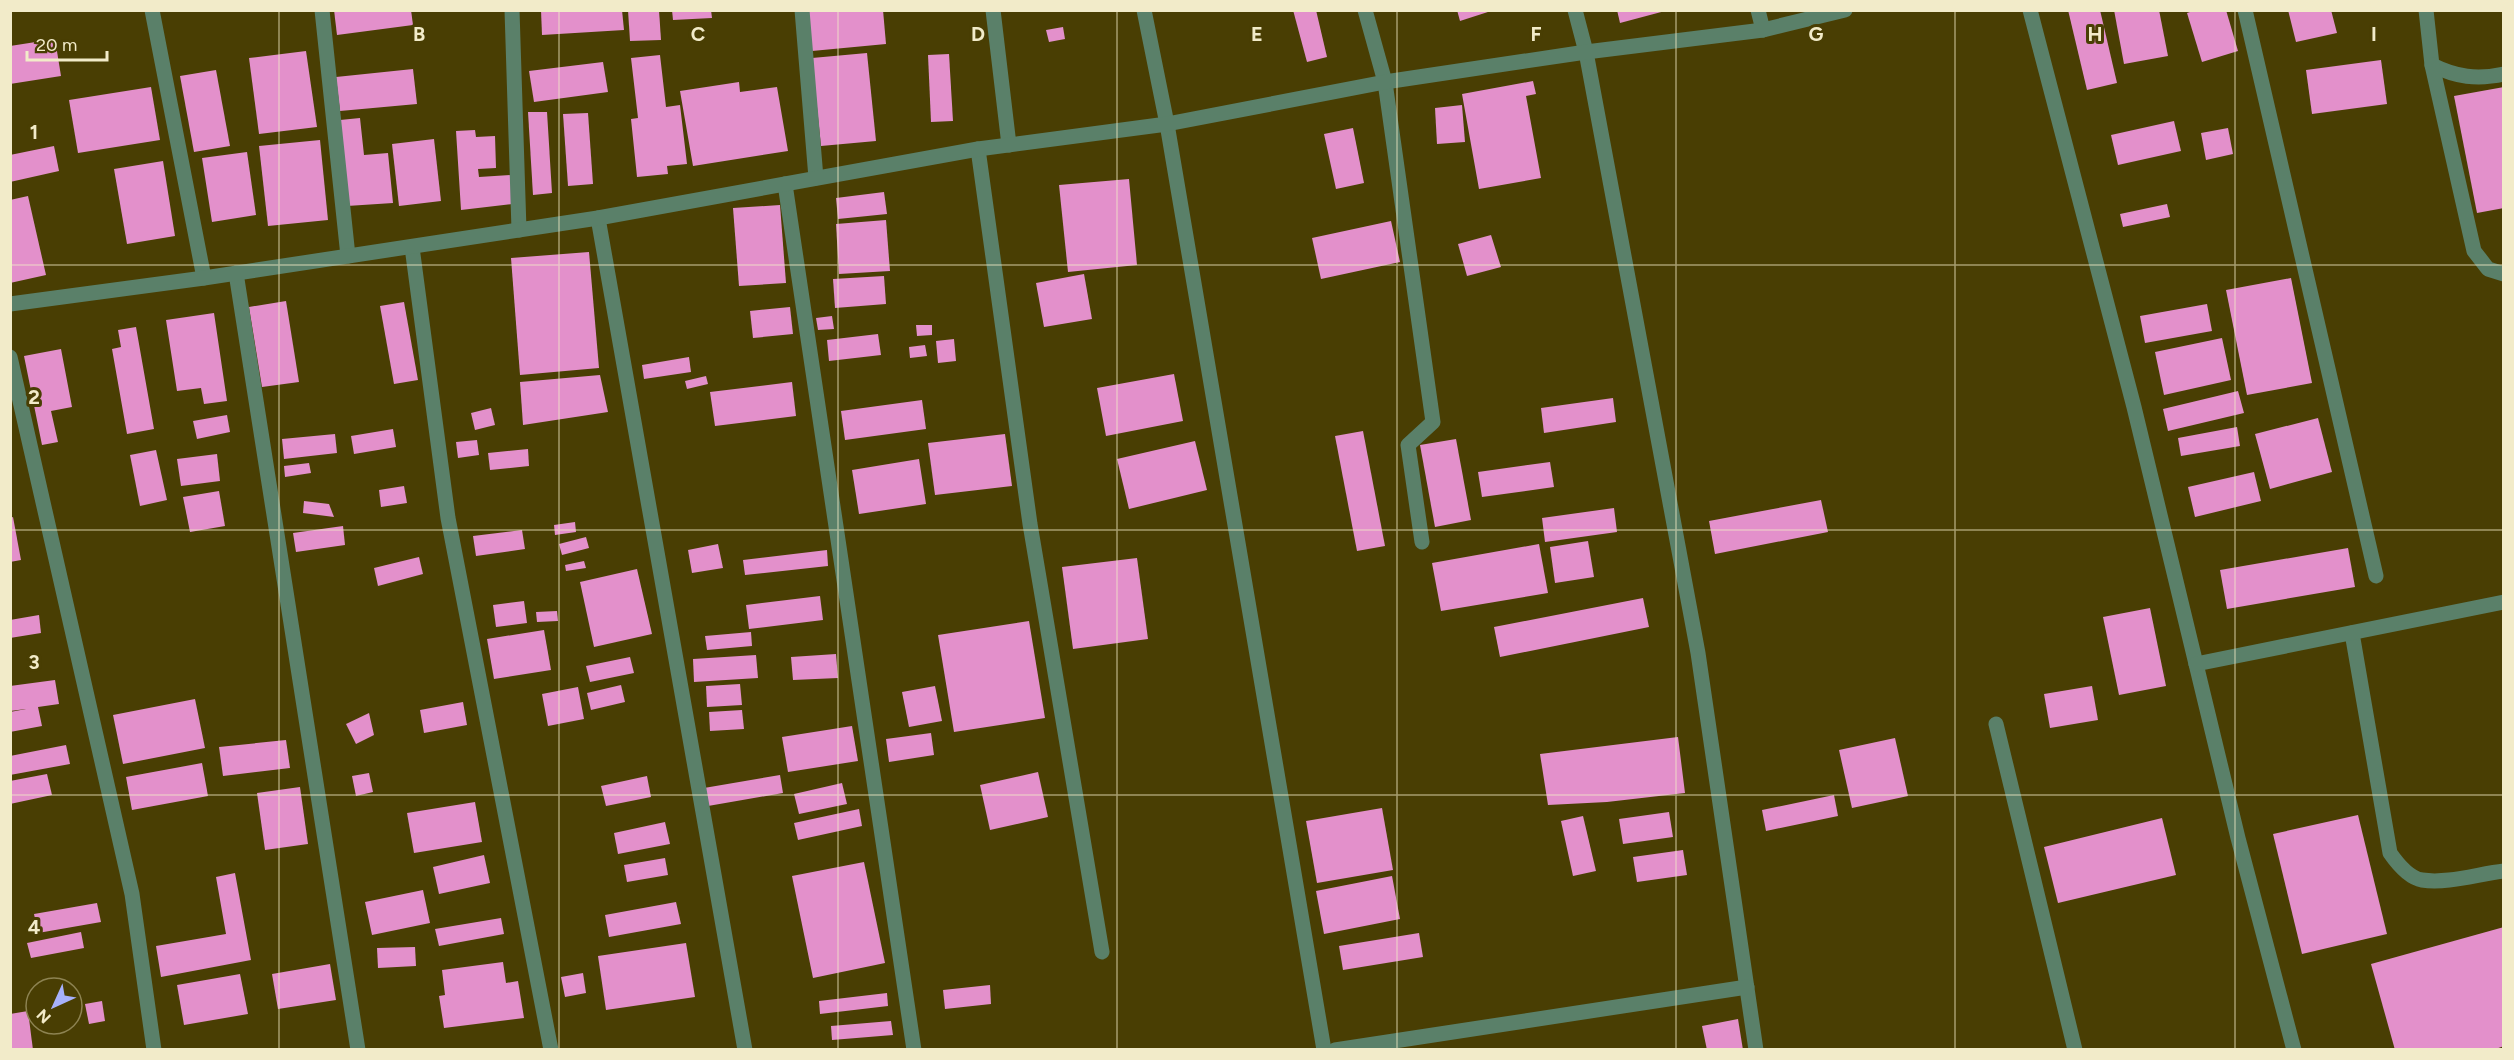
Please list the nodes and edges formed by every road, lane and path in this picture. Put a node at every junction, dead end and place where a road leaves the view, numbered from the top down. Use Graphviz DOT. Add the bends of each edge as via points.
graph roads {
  1 [pos="152,10"];
  2 [pos="322,10"];
  3 [pos="512,10"];
  4 [pos="802,10"];
  5 [pos="993,10"];
  6 [pos="1144,10"];
  7 [pos="1365,10"];
  8 [pos="1575,10"];
  9 [pos="1758,10"];
  10 [pos="2030,10"];
  11 [pos="2246,10"];
  12 [pos="2426,10"];
  13 [pos="1840,11"];
  14 [pos="1763,30"];
  15 [pos="1586,52"];
  16 [pos="2432,65"];
  17 [pos="2504,74"];
  18 [pos="1385,82"];
  19 [pos="1167,124"];
  20 [pos="1010,145"];
  21 [pos="978,149"];
  22 [pos="816,178"];
  23 [pos="785,184"];
  24 [pos="598,218"];
  25 [pos="519,230"];
  26 [pos="412,247"];
  27 [pos="348,256"];
  28 [pos="236,273"];
  29 [pos="2504,274"];
  30 [pos="204,278"];
  31 [pos="10,303"];
  32 [pos="10,357"];
  33 [pos="1422,542"];
  34 [pos="2376,576"];
  35 [pos="2503,604"];
  36 [pos="2352,633"];
  37 [pos="2196,664"];
  38 [pos="1996,724"];
  39 [pos="2504,870"];
  40 [pos="1102,952"];
  41 [pos="1747,987"];
  42 [pos="154,1050"];
  43 [pos="358,1050"];
  44 [pos="551,1050"];
  45 [pos="745,1050"];
  46 [pos="914,1050"];
  47 [pos="1324,1050"];
  48 [pos="1335,1050"];
  49 [pos="1756,1050"];
  50 [pos="2075,1050"];
  51 [pos="2294,1050"];
  1 -- 30 [label="street"];
  2 -- 27 [label="street"];
  3 -- 25 [label="street"];
  4 -- 22 [label="street"];
  5 -- 20 [label="street"];
  6 -- 19 [label="street"];
  7 -- 18 [label="street"];
  8 -- 15 [label="street"];
  9 -- 14 [label="street"];
  10 -- 37 [label="street" via="2134,407"];
  11 -- 34 [label="street"];
  12 -- 16 [label="street"];
  13 -- 14 [label="street"];
  14 -- 15 [label="street"];
  15 -- 18 [label="street"];
  15 -- 41 [label="street" via="1698,653"];
  16 -- 17 [label="street" via="2451,75 2484,78"];
  16 -- 29 [label="street" via="2474,251 2488,269"];
  18 -- 19 [label="street"];
  18 -- 33 [label="street" via="1433,422 1408,445"];
  19 -- 20 [label="street"];
  19 -- 47 [label="street"];
  20 -- 21 [label="street"];
  21 -- 22 [label="street"];
  21 -- 40 [label="street" via="1030,524"];
  22 -- 23 [label="street"];
  23 -- 24 [label="street"];
  23 -- 46 [label="street"];
  24 -- 25 [label="street"];
  24 -- 45 [label="street"];
  25 -- 26 [label="street"];
  26 -- 27 [label="street"];
  26 -- 44 [label="street" via="448,518"];
  27 -- 28 [label="street"];
  28 -- 30 [label="street"];
  28 -- 43 [label="street"];
  30 -- 31 [label="street"];
  32 -- 42 [label="street" via="132,894"];
  35 -- 36 [label="street"];
  36 -- 37 [label="street"];
  36 -- 39 [label="street" via="2390,853 2399,866 2420,880"];
  37 -- 51 [label="street"];
  38 -- 50 [label="street"];
  41 -- 48 [label="street"];
  41 -- 49 [label="street"];
}
